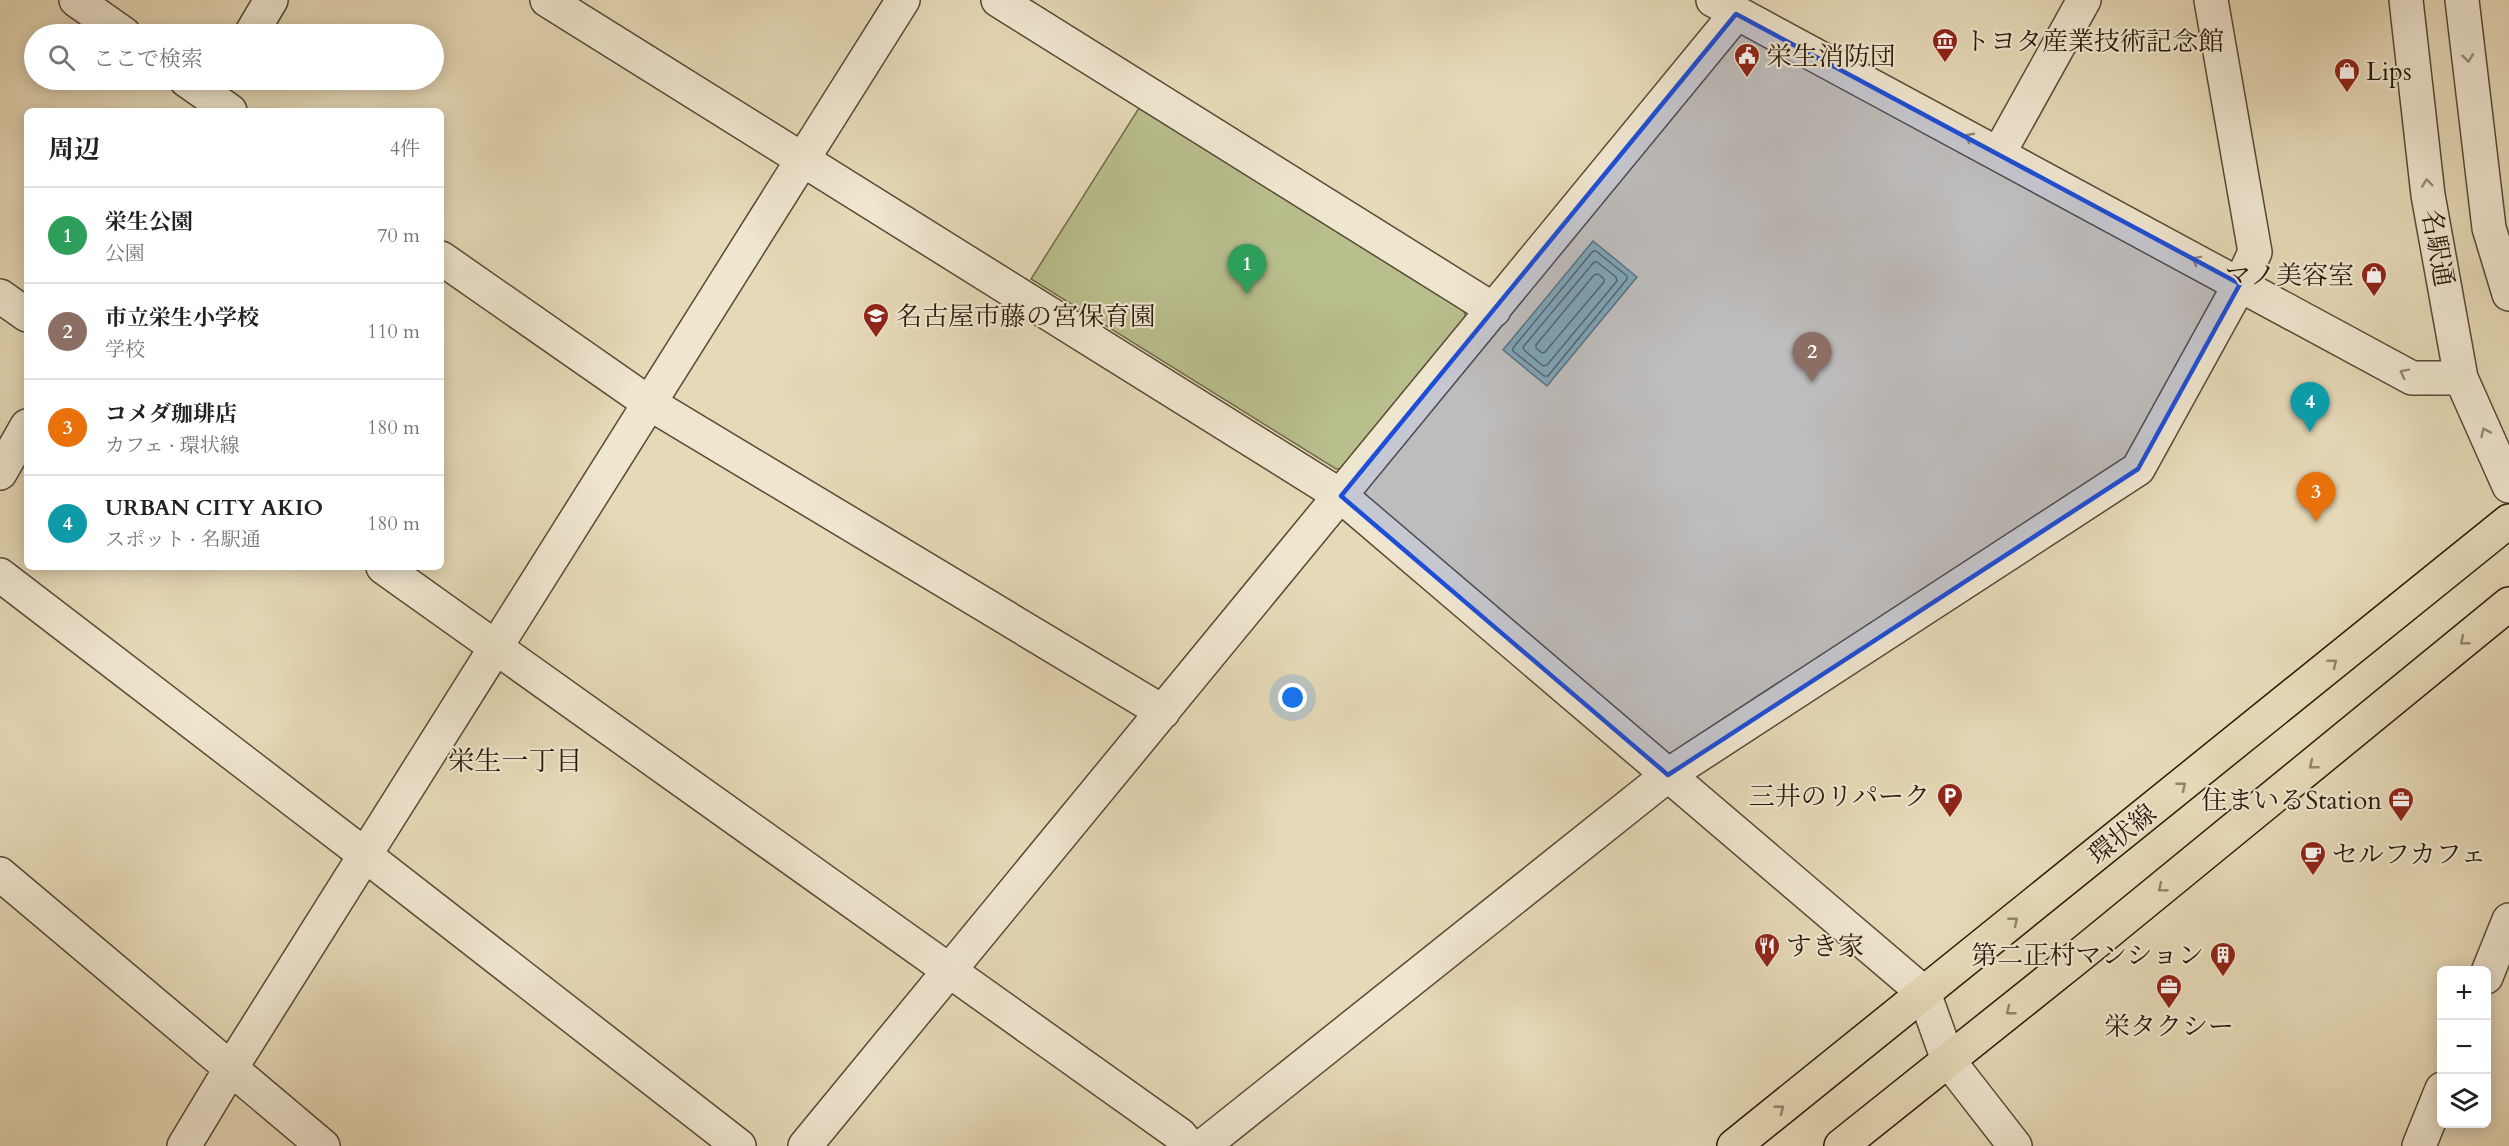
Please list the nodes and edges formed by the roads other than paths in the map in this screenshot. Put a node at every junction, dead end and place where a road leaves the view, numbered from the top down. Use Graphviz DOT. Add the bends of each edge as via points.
graph roads {
  1 [pos="76,0"];
  2 [pos="271,0"];
  3 [pos="547,0"];
  4 [pos="903,0"];
  5 [pos="998,0"];
  6 [pos="2084,0"];
  7 [pos="2211,0"];
  8 [pos="2406,0"];
  9 [pos="2462,0"];
  10 [pos="1724,7"];
  11 [pos="110,24"];
  12 [pos="257,24"];
  13 [pos="202,90"];
  14 [pos="219,100"];
  15 [pos="1999,153"];
  16 [pos="803,160"];
  17 [pos="444,260"];
  18 [pos="2240,284"];
  19 [pos="2509,294"];
  20 [pos="0,296"];
  21 [pos="1494,310"];
  22 [pos="24,313"];
  23 [pos="2461,378"];
  24 [pos="649,403"];
  25 [pos="24,431"];
  26 [pos="0,473"];
  27 [pos="2509,486"];
  28 [pos="1341,496"];
  29 [pos="2509,521"];
  30 [pos="387,570"];
  31 [pos="0,575"];
  32 [pos="2509,604"];
  33 [pos="496,648"];
  34 [pos="1163,712"];
  35 [pos="1668,775"];
  36 [pos="365,855"];
  37 [pos="0,874"];
  38 [pos="2509,920"];
  39 [pos="2491,967"];
  40 [pos="950,971"];
  41 [pos="1924,993"];
  42 [pos="1948,1060"];
  43 [pos="231,1068"];
  44 [pos="2437,1101"];
  45 [pos="184,1146"];
  46 [pos="323,1146"];
  47 [pos="739,1146"];
  48 [pos="806,1146"];
  49 [pos="1189,1146"];
  50 [pos="1203,1146"];
  51 [pos="1734,1146"];
  52 [pos="1841,1146"];
  53 [pos="2015,1146"];
  54 [pos="2419,1146"];
  1 -- 11 [label="street"];
  2 -- 12 [label="street"];
  3 -- 16 [label="street"];
  4 -- 16 [label="street"];
  5 -- 21 [label="street"];
  6 -- 15 [label="street"];
  7 -- 18 [label="street" via="2255,252"];
  23 -- 8 [label="street, 名駅通, one-way" via="2428,195"];
  9 -- 19 [label="street, 名駅通, one-way" via="2489,228"];
  15 -- 10 [label="street, one-way"];
  10 -- 21 [label="street"];
  13 -- 14 [label="street"];
  18 -- 15 [label="street, one-way"];
  16 -- 24 [label="street"];
  16 -- 28 [label="street"];
  17 -- 24 [label="street"];
  23 -- 18 [label="street, one-way" via="2412,378"];
  18 -- 35 [label="street" via="2138,469"];
  20 -- 22 [label="street"];
  21 -- 28 [label="street"];
  27 -- 23 [label="street, 名駅通, one-way"];
  24 -- 33 [label="street"];
  24 -- 34 [label="street"];
  25 -- 26 [label="street"];
  28 -- 34 [label="street"];
  28 -- 35 [label="street"];
  41 -- 29 [label="main road, 環状線, one-way"];
  30 -- 33 [label="street"];
  31 -- 36 [label="street"];
  32 -- 42 [label="main road, one-way"];
  33 -- 36 [label="street"];
  33 -- 40 [label="street"];
  34 -- 40 [label="street"];
  35 -- 41 [label="street"];
  35 -- 50 [label="street"];
  36 -- 43 [label="street"];
  36 -- 47 [label="street"];
  37 -- 43 [label="street"];
  38 -- 39 [label="street"];
  40 -- 48 [label="street"];
  40 -- 49 [label="street" via="1180,1135"];
  41 -- 42 [label="street"];
  51 -- 41 [label="main road, 環状線, one-way"];
  42 -- 52 [label="main road"];
  42 -- 53 [label="street"];
  43 -- 45 [label="street"];
  43 -- 46 [label="street"];
  44 -- 54 [label="street"];
}
